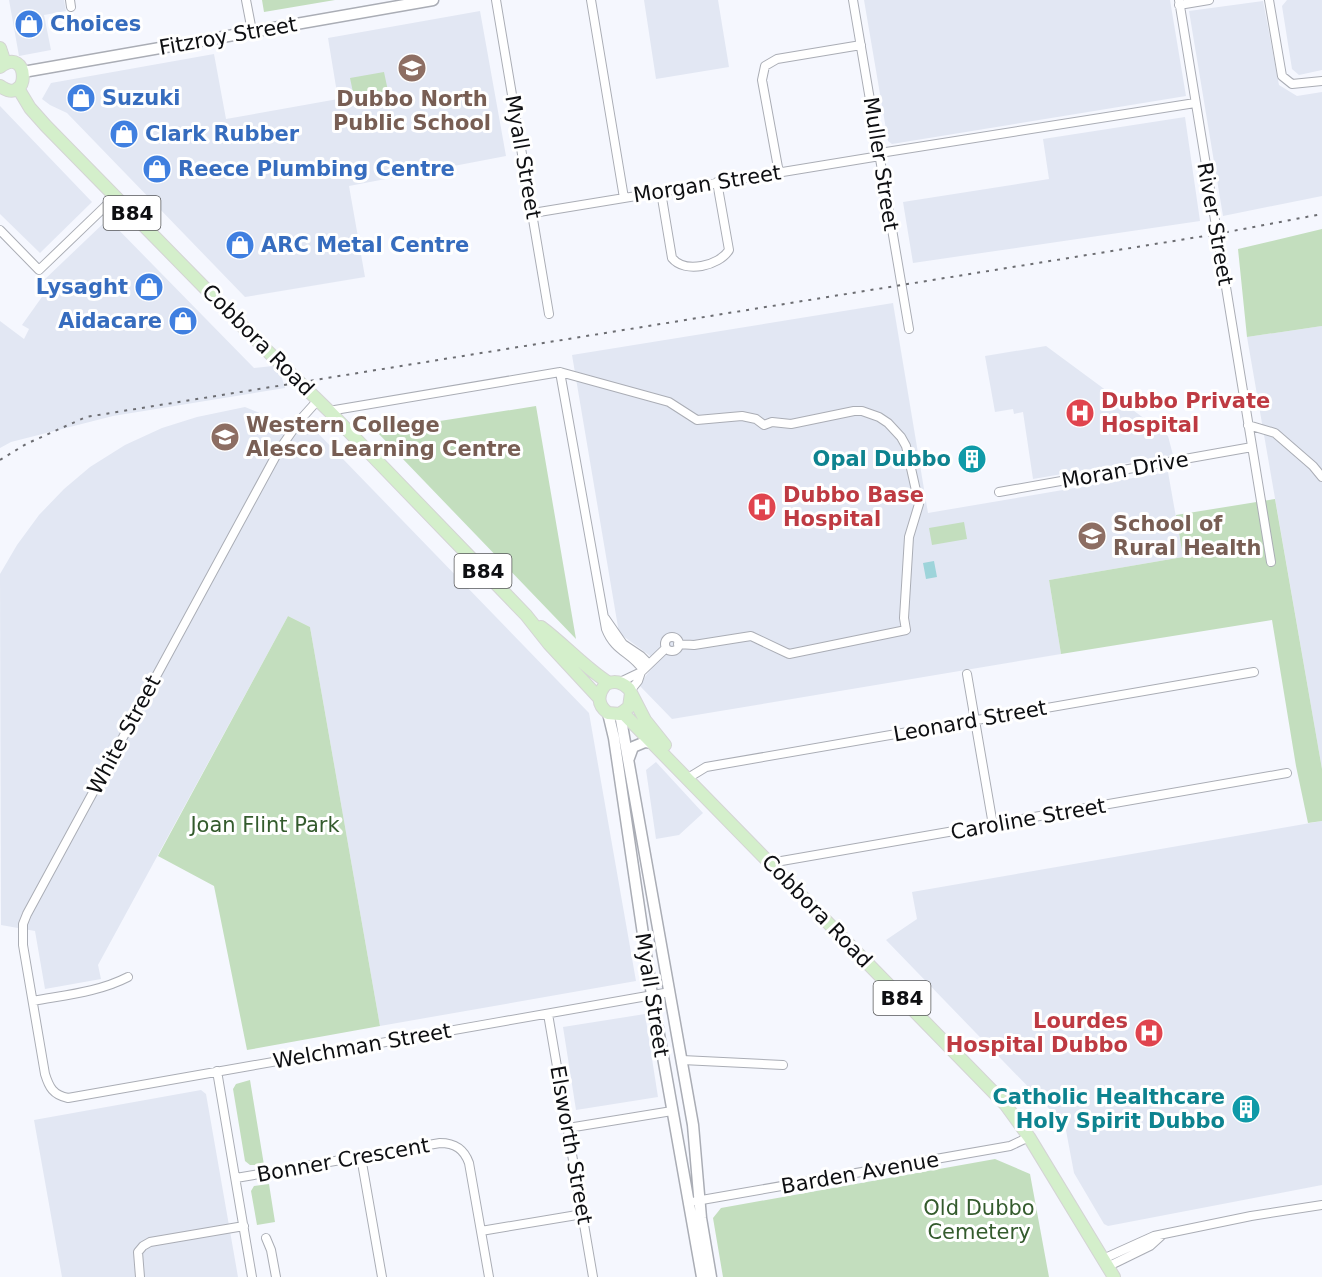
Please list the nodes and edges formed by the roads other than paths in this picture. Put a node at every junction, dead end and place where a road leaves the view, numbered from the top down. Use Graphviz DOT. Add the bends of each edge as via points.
graph roads {
  1 [pos="246,0"];
  2 [pos="433,0"];
  3 [pos="496,0"];
  4 [pos="591,0"];
  5 [pos="854,0"];
  6 [pos="1209,0"];
  7 [pos="1269,0"];
  8 [pos="1179,2"];
  9 [pos="252,31"];
  10 [pos="861,45"];
  11 [pos="0,48"];
  12 [pos="2,65"];
  13 [pos="23,72"];
  14 [pos="1322,81"];
  15 [pos="0,86"];
  16 [pos="18,88"];
  17 [pos="1195,103"];
  18 [pos="880,155"];
  19 [pos="780,173"];
  20 [pos="717,182"];
  21 [pos="661,192"];
  22 [pos="116,196"];
  23 [pos="624,198"];
  24 [pos="533,213"];
  25 [pos="0,230"];
  26 [pos="549,314"];
  27 [pos="909,329"];
  28 [pos="560,372"];
  29 [pos="318,400"];
  30 [pos="329,411"];
  31 [pos="1248,425"];
  32 [pos="1252,447"];
  33 [pos="1322,477"];
  34 [pos="999,492"];
  35 [pos="1271,562"];
  36 [pos="526,615"];
  37 [pos="644,669"];
  38 [pos="1254,672"];
  39 [pos="967,674"];
  40 [pos="622,687"];
  41 [pos="599,698"];
  42 [pos="617,713"];
  43 [pos="975,720"];
  44 [pos="654,743"];
  45 [pos="629,764"];
  46 [pos="1287,773"];
  47 [pos="688,777"];
  48 [pos="993,825"];
  49 [pos="770,863"];
  50 [pos="128,976"];
  51 [pos="670,992"];
  52 [pos="652,995"];
  53 [pos="33,1000"];
  54 [pos="548,1014"];
  55 [pos="682,1060"];
  56 [pos="783,1065"];
  57 [pos="217,1071"];
  58 [pos="54,1094"];
  59 [pos="672,1111"];
  60 [pos="568,1128"];
  61 [pos="1029,1137"];
  62 [pos="361,1157"];
  63 [pos="236,1178"];
  64 [pos="694,1202"];
  65 [pos="1322,1205"];
  66 [pos="583,1214"];
  67 [pos="244,1226"];
  68 [pos="481,1231"];
  69 [pos="266,1238"];
  70 [pos="1108,1268"];
  71 [pos="140,1277"];
  72 [pos="252,1277"];
  73 [pos="276,1277"];
  74 [pos="382,1277"];
  75 [pos="489,1277"];
  76 [pos="593,1277"];
  77 [pos="702,1277"];
  78 [pos="711,1277"];
  1 -- 9 [label="street"];
  2 -- 9 [label="street, Fitzroy Street"];
  3 -- 24 [label="street, Myall Street"];
  4 -- 23 [label="street"];
  5 -- 10 [label="street, Muller Street"];
  6 -- 8 [label="street"];
  7 -- 14 [label="street" via="1282,76 1292,84"];
  8 -- 17 [label="street, River Street"];
  9 -- 13 [label="street, Fitzroy Street"];
  10 -- 18 [label="street, Muller Street"];
  10 -- 19 [label="street" via="777,59 765,66 762,80"];
  11 -- 12 [label="main road"];
  12 -- 13 [label="main road" via="16,64"];
  13 -- 16 [label="main road"];
  15 -- 16 [label="main road"];
  16 -- 22 [label="main road, Cobbora Road / B84" via="46,126"];
  17 -- 18 [label="street, Morgan Street"];
  17 -- 31 [label="street, River Street"];
  18 -- 19 [label="street, Morgan Street"];
  18 -- 27 [label="street, Muller Street"];
  19 -- 20 [label="street, Morgan Street"];
  20 -- 21 [label="street, Morgan Street"];
  20 -- 21 [label="street" via="729,250 724,258 712,263 684,267 672,258"];
  21 -- 23 [label="street, Morgan Street"];
  22 -- 25 [label="street" via="39,270"];
  22 -- 29 [label="main road, Cobbora Road / B84"];
  23 -- 24 [label="street, Morgan Street"];
  24 -- 26 [label="street, Myall Street"];
  28 -- 30 [label="street"];
  28 -- 37 [label="street" via="604,617 623,644 641,656"];
  28 -- 37 [label="street" via="669,402 697,420 742,416 764,425 788,424 862,411 888,423 906,447 920,504 909,537 906,630 789,654 751,636 694,645 678,644 675,638 668,638 666,648"];
  29 -- 30 [label="main road, Cobbora Road / B84"];
  29 -- 53 [label="street, White Street" via="279,450 27,914 22,934"];
  30 -- 36 [label="main road, Cobbora Road / B84"];
  31 -- 32 [label="street, River Street"];
  31 -- 33 [label="street" via="1275,433"];
  32 -- 34 [label="street, Moran Drive"];
  32 -- 35 [label="street, River Street"];
  36 -- 40 [label="main road, Cobbora Road / B84" via="596,675"];
  36 -- 41 [label="main road, Cobbora Road / B84"];
  37 -- 40 [label="street"];
  37 -- 40 [label="street" via="638,681"];
  38 -- 43 [label="street, Leonard Street"];
  39 -- 43 [label="street"];
  40 -- 41 [label="main road" via="601,689"];
  40 -- 42 [label="main road" via="629,707"];
  40 -- 47 [label="main road, Cobbora Road / B84"];
  41 -- 42 [label="main road, B84" via="601,707"];
  42 -- 44 [label="main road, Cobbora Road / B84"];
  42 -- 45 [label="street, Myall Street"];
  42 -- 52 [label="street, Myall Street" via="614,738"];
  43 -- 47 [label="street, Leonard Street" via="706,767"];
  43 -- 48 [label="street"];
  44 -- 45 [label="street" via="633,747"];
  44 -- 47 [label="main road, Cobbora Road / B84"];
  45 -- 51 [label="street, Myall Street"];
  46 -- 48 [label="street, Caroline Street"];
  47 -- 49 [label="main road, Cobbora Road / B84"];
  48 -- 49 [label="street, Caroline Street"];
  49 -- 61 [label="main road, Cobbora Road / B84" via="999,1097"];
  50 -- 53 [label="street" via="111,986"];
  51 -- 52 [label="street, Welchman Street"];
  51 -- 55 [label="street, Myall Street"];
  52 -- 54 [label="street, Welchman Street"];
  52 -- 59 [label="street, Myall Street"];
  53 -- 58 [label="street, White Street" via="45,1074"];
  54 -- 57 [label="street, Welchman Street"];
  54 -- 60 [label="street, Elsworth Street"];
  55 -- 56 [label="street"];
  55 -- 64 [label="street, Myall Street" via="696,1146"];
  57 -- 58 [label="street, Welchman Street" via="68,1098"];
  57 -- 63 [label="street"];
  59 -- 60 [label="street"];
  59 -- 64 [label="street, Myall Street"];
  60 -- 66 [label="street, Elsworth Street"];
  61 -- 64 [label="street, Barden Avenue" via="1010,1146"];
  61 -- 70 [label="main road, Cobbora Road / B84"];
  62 -- 63 [label="street, Bonner Crescent"];
  62 -- 68 [label="street, Bonner Crescent" via="440,1143 455,1145 469,1163"];
  62 -- 74 [label="street"];
  63 -- 67 [label="street"];
  64 -- 77 [label="street, Myall Street"];
  64 -- 78 [label="street, Myall Street"];
  65 -- 70 [label="street" via="1162,1235 1150,1246"];
  66 -- 68 [label="street"];
  66 -- 76 [label="street, Elsworth Street"];
  67 -- 71 [label="street" via="150,1242 138,1252"];
  67 -- 72 [label="street"];
  68 -- 75 [label="street, Bonner Crescent"];
  69 -- 73 [label="street"];
}
